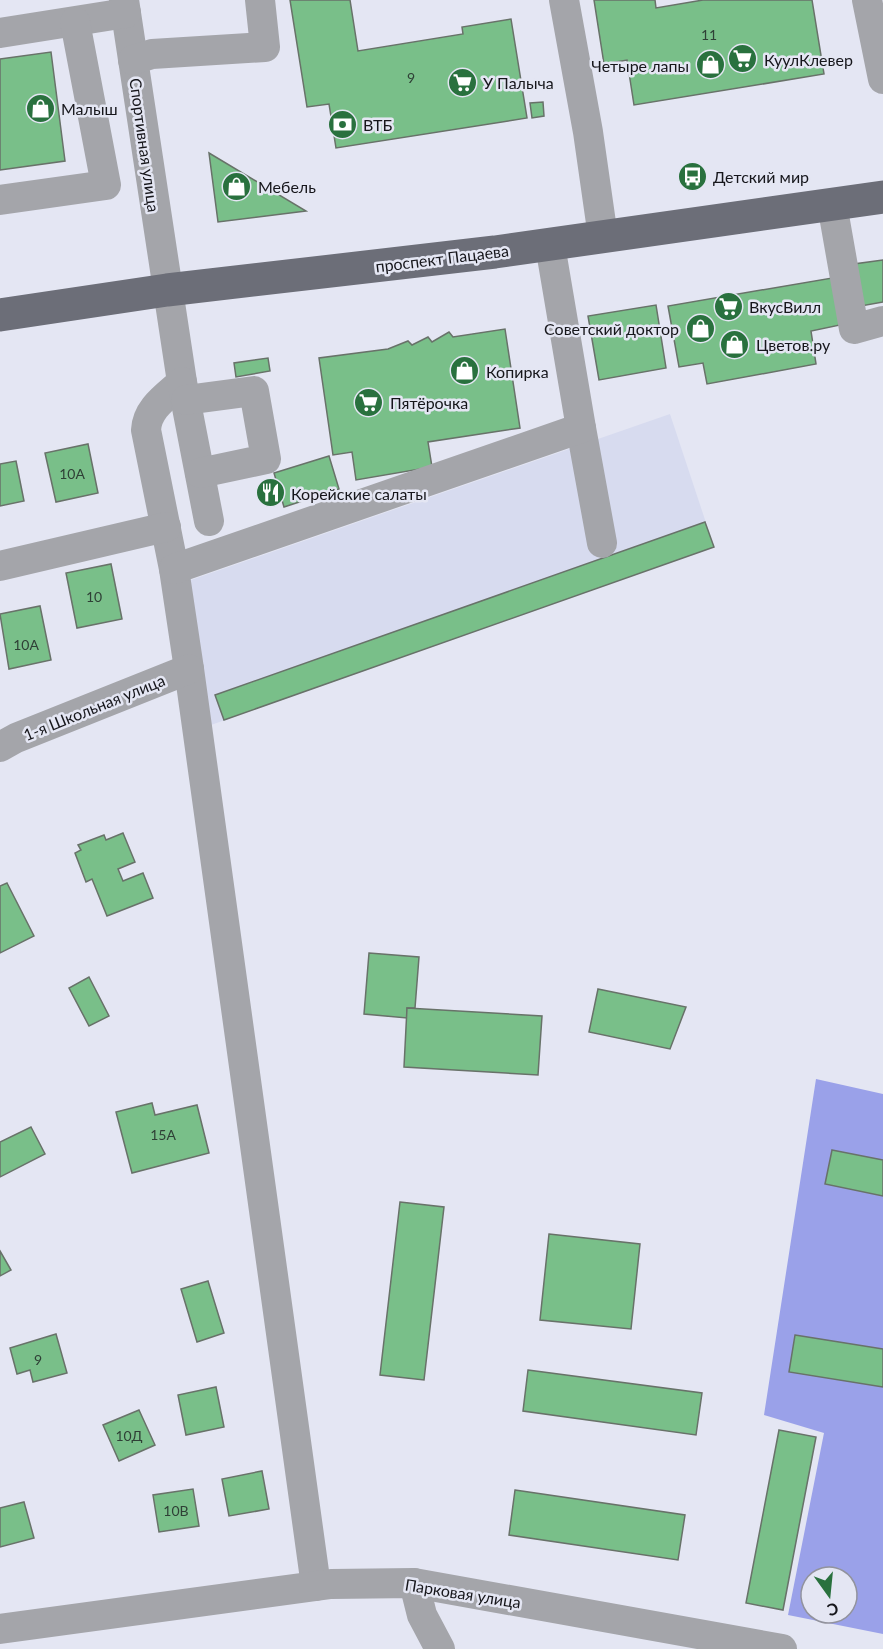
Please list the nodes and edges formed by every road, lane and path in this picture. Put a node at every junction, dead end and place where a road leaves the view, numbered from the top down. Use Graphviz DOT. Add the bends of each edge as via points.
graph roads {
  1 [pos="260,0"];
  2 [pos="564,0"];
  3 [pos="867,0"];
  4 [pos="125,6"];
  5 [pos="75,22"];
  6 [pos="0,33"];
  7 [pos="133,60"];
  8 [pos="883,79"];
  9 [pos="883,197"];
  10 [pos="0,200"];
  11 [pos="832,204"];
  12 [pos="603,237"];
  13 [pos="550,244"];
  14 [pos="167,290"];
  15 [pos="0,315"];
  16 [pos="883,321"];
  17 [pos="184,391"];
  18 [pos="581,428"];
  19 [pos="200,473"];
  20 [pos="209,521"];
  21 [pos="166,527"];
  22 [pos="602,543"];
  23 [pos="0,566"];
  24 [pos="174,570"];
  25 [pos="189,669"];
  26 [pos="0,747"];
  27 [pos="414,1583"];
  28 [pos="316,1586"];
  29 [pos="0,1629"];
  30 [pos="440,1649"];
  31 [pos="782,1649"];
  1 -- 7 [label="street" via="265,47 152,54"];
  2 -- 12 [label="street"];
  3 -- 8 [label="street"];
  4 -- 5 [label="street"];
  4 -- 7 [label="street, Спортивная улица"];
  5 -- 6 [label="street"];
  5 -- 10 [label="street" via="106,185"];
  7 -- 14 [label="street, Спортивная улица"];
  9 -- 11 [label="main road, проспект Пацаева"];
  11 -- 12 [label="main road, проспект Пацаева"];
  11 -- 16 [label="street" via="854,329"];
  12 -- 13 [label="main road, проспект Пацаева"];
  13 -- 14 [label="main road, проспект Пацаева"];
  13 -- 18 [label="street"];
  14 -- 15 [label="main road, проспект Пацаева"];
  14 -- 17 [label="street, Спортивная улица"];
  17 -- 19 [label="street, Спортивная улица"];
  17 -- 19 [label="street" via="254,391 266,459"];
  17 -- 21 [label="street" via="152,410 147,419"];
  18 -- 22 [label="street"];
  18 -- 24 [label="street"];
  19 -- 20 [label="street, Спортивная улица"];
  21 -- 23 [label="street"];
  21 -- 24 [label="street"];
  24 -- 25 [label="street"];
  25 -- 26 [label="street, 1-я Школьная улица"];
  25 -- 28 [label="street"];
  27 -- 28 [label="street, Парковая улица"];
  27 -- 30 [label="street" via="422,1616"];
  27 -- 31 [label="street, Парковая улица"];
  28 -- 29 [label="street, Парковая улица"];
}
